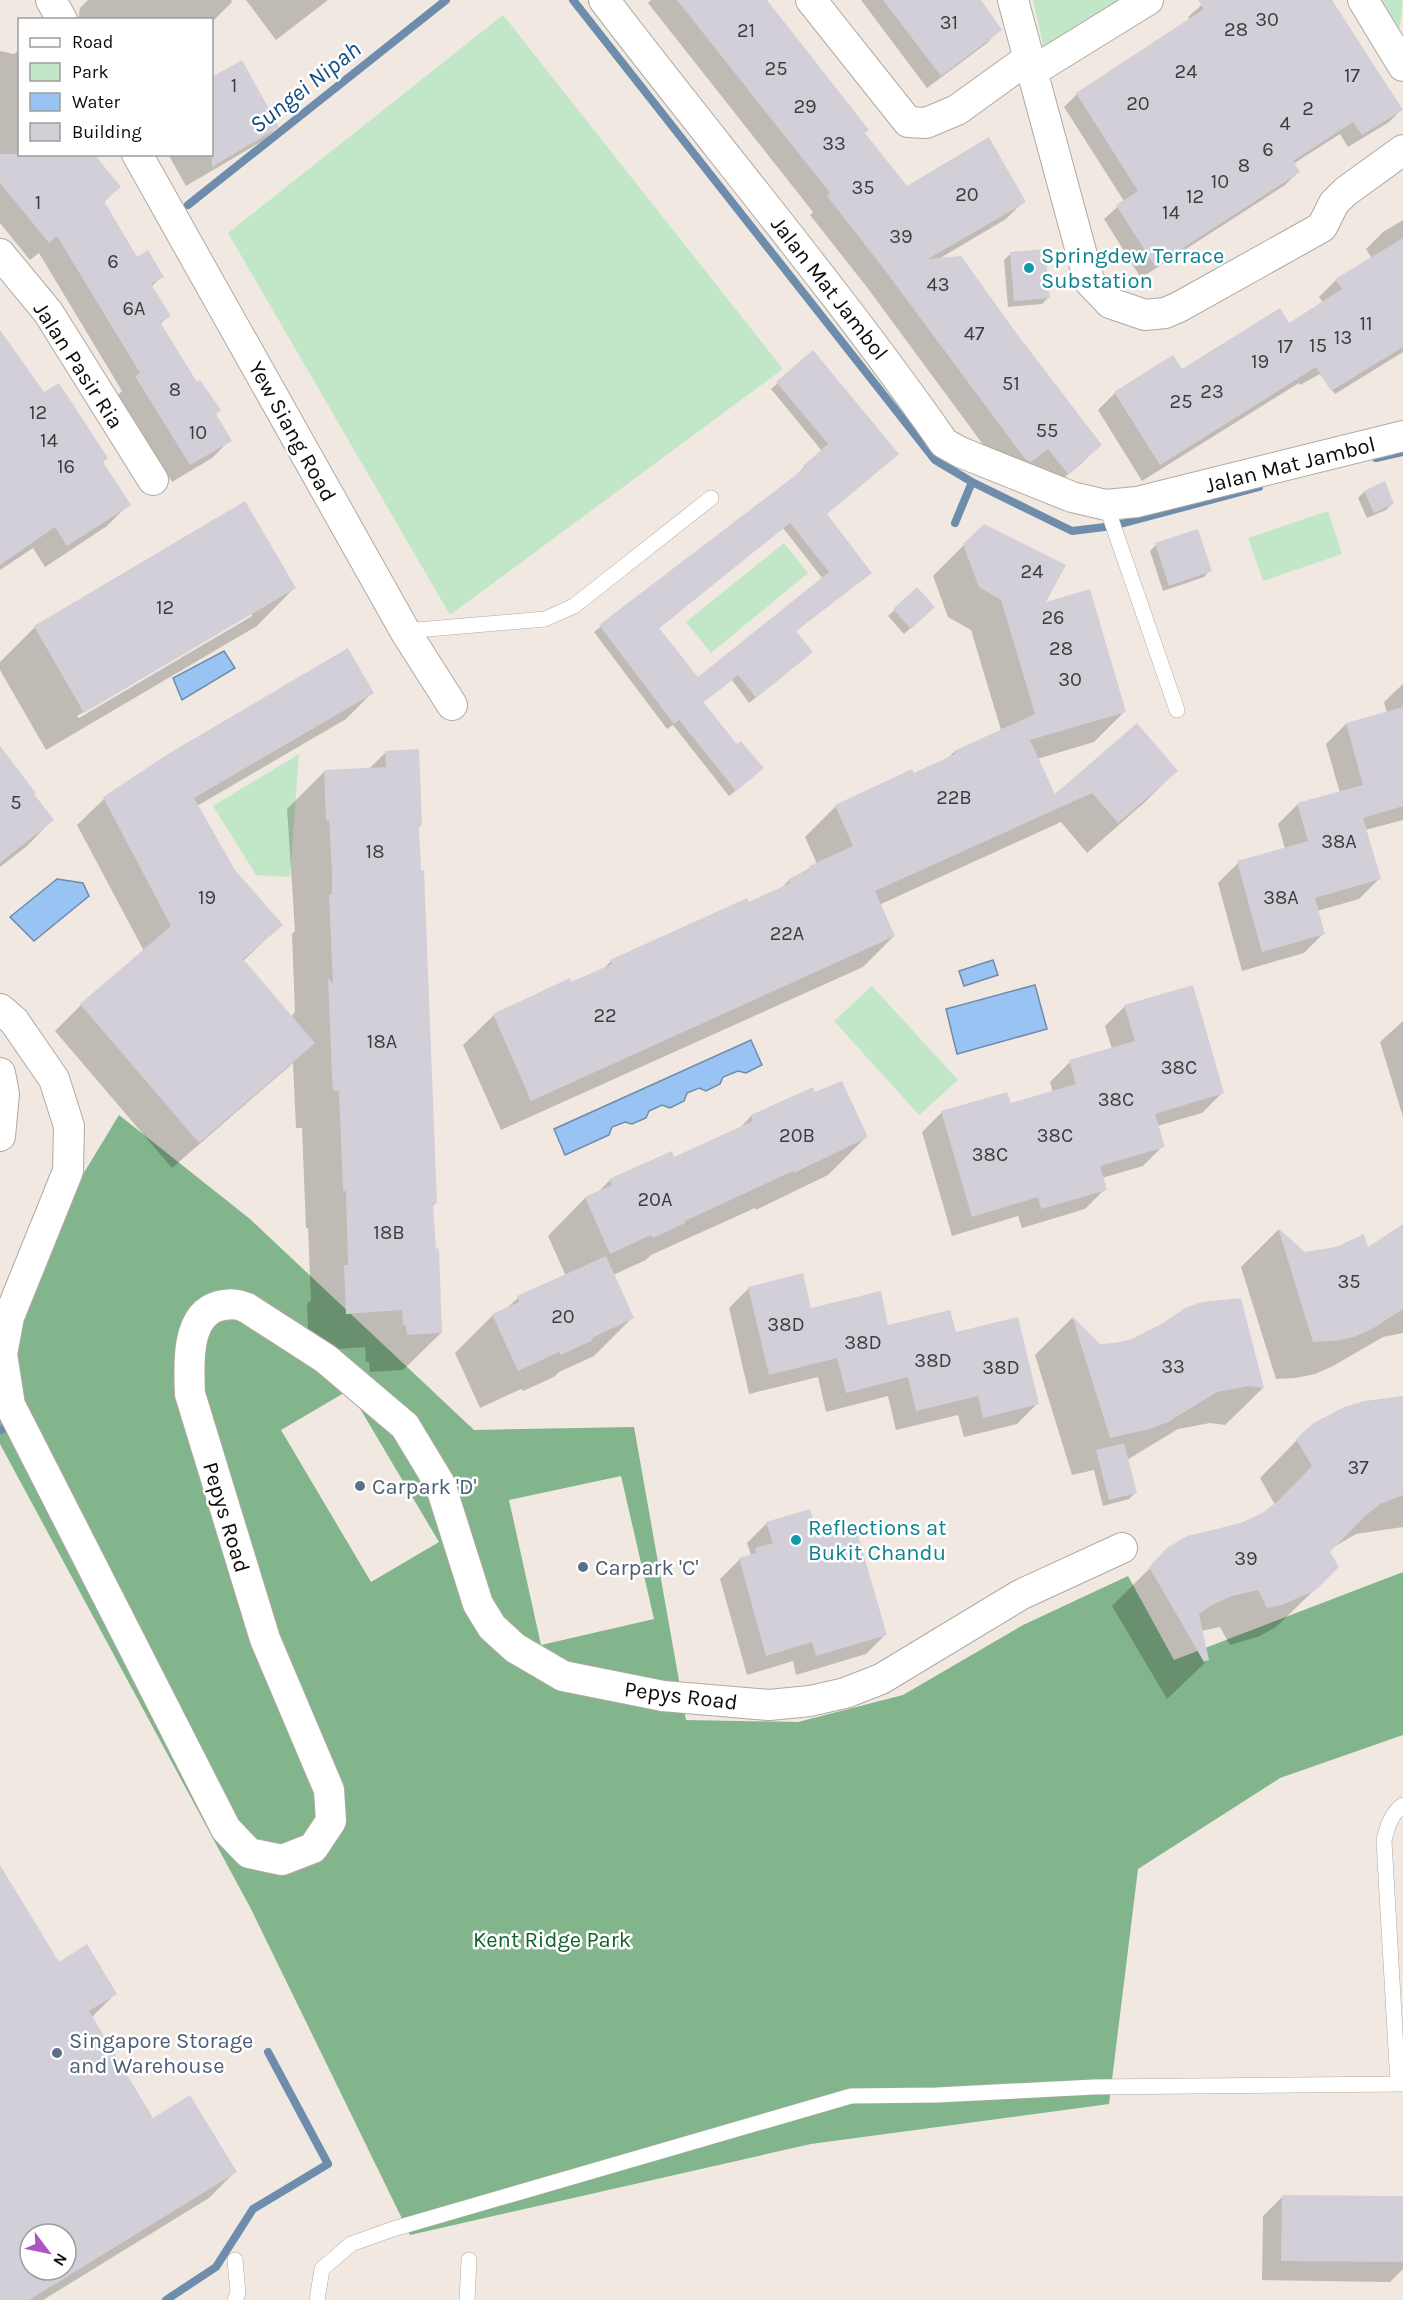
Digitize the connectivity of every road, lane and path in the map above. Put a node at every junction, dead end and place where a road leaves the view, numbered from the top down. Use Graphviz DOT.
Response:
graph roads {
  1 [pos="51,0"];
  2 [pos="604,0"];
  3 [pos="811,0"];
  4 [pos="1013,0"];
  5 [pos="1148,0"];
  6 [pos="1367,1"];
  7 [pos="61,18"];
  8 [pos="1031,64"];
  9 [pos="1403,66"];
  10 [pos="1403,150"];
  11 [pos="138,156"];
  12 [pos="0,254"];
  13 [pos="1403,436"];
  14 [pos="153,480"];
  15 [pos="711,498"];
  16 [pos="1106,505"];
  17 [pos="405,631"];
  18 [pos="452,705"];
  19 [pos="1177,710"];
  20 [pos="0,1009"];
  21 [pos="0,1073"];
  22 [pos="0,1136"];
  23 [pos="1122,1548"];
  24 [pos="1403,1805"];
  25 [pos="1400,2084"];
  26 [pos="235,2260"];
  27 [pos="469,2260"];
  28 [pos="235,2300"];
  29 [pos="317,2300"];
  30 [pos="467,2300"];
  1 -- 7 [label="street"];
  2 -- 16 [label="street, Jalan Mat Jambol"];
  3 -- 8 [label="street"];
  4 -- 8 [label="street"];
  5 -- 8 [label="street"];
  6 -- 9 [label="street"];
  8 -- 10 [label="street"];
  11 -- 17 [label="street, Yew Siang Road"];
  12 -- 14 [label="street, Jalan Pasir Ria"];
  13 -- 16 [label="street, Jalan Mat Jambol"];
  15 -- 17 [label="lane"];
  16 -- 19 [label="lane"];
  17 -- 18 [label="street, Yew Siang Road"];
  20 -- 23 [label="street, Pepys Road"];
  21 -- 22 [label="street"];
  24 -- 25 [label="lane"];
  25 -- 29 [label="lane"];
  26 -- 28 [label="lane"];
  27 -- 30 [label="lane"];
}
